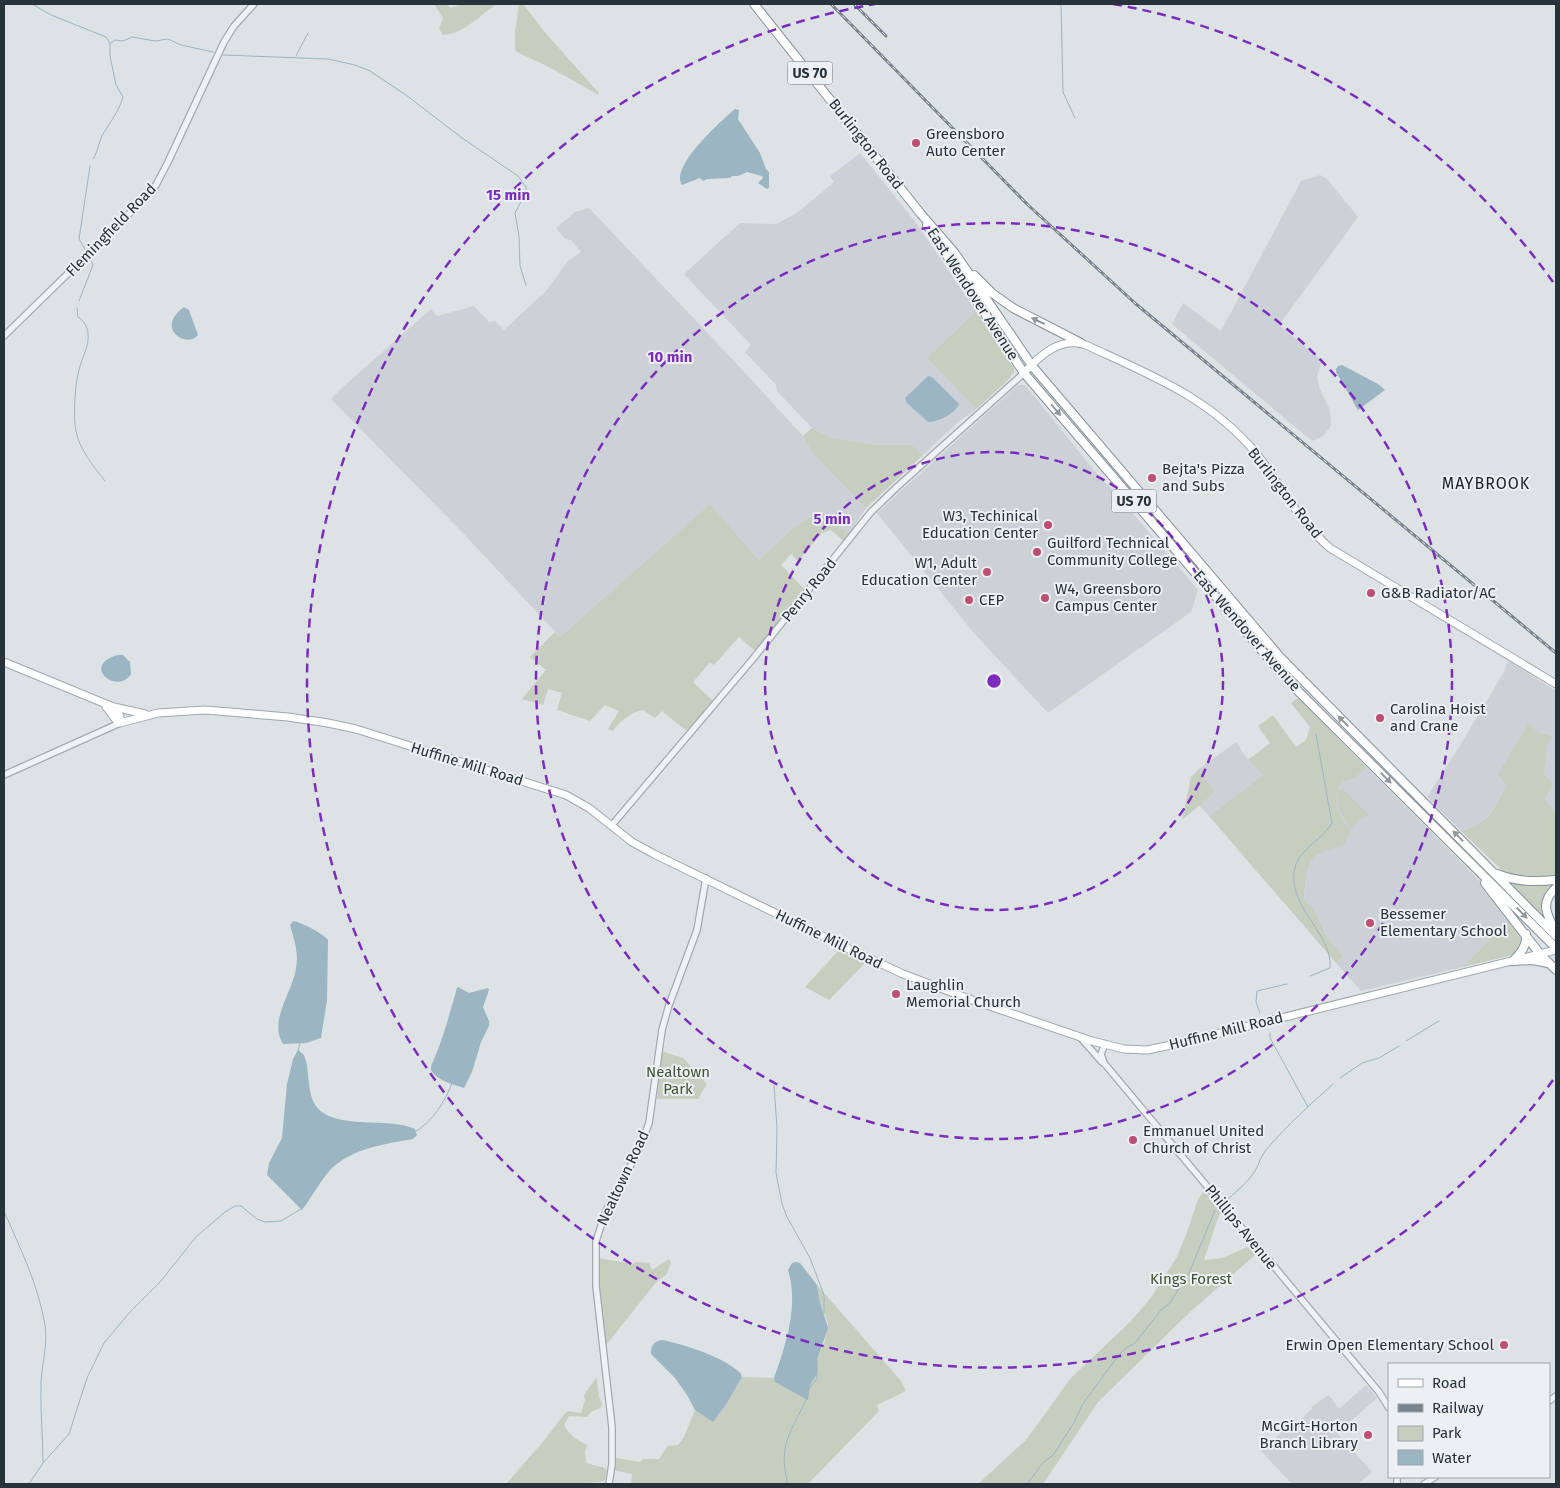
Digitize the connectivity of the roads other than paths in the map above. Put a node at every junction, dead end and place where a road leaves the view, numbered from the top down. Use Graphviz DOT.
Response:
graph roads {
  1 [pos="254,4"];
  2 [pos="754,4"];
  3 [pos="922,214"];
  4 [pos="954,252"];
  5 [pos="4,336"];
  6 [pos="1082,343"];
  7 [pos="1094,348"];
  8 [pos="1032,366"];
  9 [pos="1024,373"];
  10 [pos="1078,435"];
  11 [pos="1122,471"];
  12 [pos="1112,476"];
  13 [pos="1172,529"];
  14 [pos="4,662"];
  15 [pos="1556,684"];
  16 [pos="102,703"];
  17 [pos="111,706"];
  18 [pos="148,714"];
  19 [pos="120,724"];
  20 [pos="4,775"];
  21 [pos="612,825"];
  22 [pos="1462,854"];
  23 [pos="1492,871"];
  24 [pos="706,878"];
  25 [pos="1556,880"];
  26 [pos="1556,888"];
  27 [pos="1526,934"];
  28 [pos="1556,934"];
  29 [pos="1554,950"];
  30 [pos="1540,954"];
  31 [pos="1513,960"];
  32 [pos="1550,964"];
  33 [pos="1556,970"];
  34 [pos="1080,1036"];
  35 [pos="1105,1044"];
  36 [pos="1104,1063"];
  37 [pos="1388,1406"];
  38 [pos="609,1484"];
  1 -- 5 [label="street, Flemingfield Road"];
  2 -- 3 [label="highway, Burlington Road / US 70"];
  3 -- 4 [label="highway, East Wendover Avenue / US 70"];
  3 -- 9 [label="highway, East Wendover Avenue / US 70"];
  6 -- 4 [label="highway, one-way"];
  4 -- 8 [label="highway, East Wendover Avenue / US 70"];
  6 -- 7 [label="main road, Burlington Road"];
  6 -- 8 [label="main road, Burlington Road"];
  7 -- 8 [label="main road, Burlington Road"];
  7 -- 15 [label="main road, Burlington Road"];
  8 -- 9 [label="main road, Burlington Road"];
  8 -- 11 [label="highway, East Wendover Avenue / US 70"];
  9 -- 10 [label="highway, East Wendover Avenue / US 70, one-way"];
  9 -- 21 [label="street, Penry Road"];
  10 -- 11 [label="highway"];
  10 -- 12 [label="highway, East Wendover Avenue / US 70"];
  11 -- 13 [label="highway, East Wendover Avenue / US 70"];
  12 -- 13 [label="highway"];
  12 -- 22 [label="highway, East Wendover Avenue / US 70, one-way"];
  23 -- 13 [label="highway, East Wendover Avenue / US 70, one-way"];
  14 -- 16 [label="main road"];
  16 -- 17 [label="main road"];
  16 -- 19 [label="main road"];
  17 -- 18 [label="main road"];
  17 -- 19 [label="main road"];
  18 -- 19 [label="main road, Huffine Mill Road"];
  18 -- 21 [label="main road, Huffine Mill Road"];
  19 -- 20 [label="street"];
  21 -- 24 [label="main road, Huffine Mill Road"];
  22 -- 27 [label="highway"];
  22 -- 29 [label="highway, East Wendover Avenue / US 70, one-way"];
  23 -- 25 [label="highway"];
  23 -- 28 [label="highway, East Wendover Avenue / US 70"];
  24 -- 34 [label="main road, Huffine Mill Road"];
  24 -- 38 [label="street, Nealtown Road"];
  26 -- 28 [label="highway"];
  27 -- 30 [label="highway"];
  27 -- 31 [label="highway"];
  29 -- 30 [label="main road, Huffine Mill Road"];
  30 -- 31 [label="main road, Huffine Mill Road"];
  30 -- 32 [label="highway"];
  31 -- 32 [label="highway"];
  31 -- 35 [label="main road, Huffine Mill Road"];
  32 -- 33 [label="highway"];
  34 -- 35 [label="main road, Huffine Mill Road"];
  34 -- 36 [label="street, Phillips Avenue"];
  35 -- 36 [label="street"];
  36 -- 37 [label="street, Phillips Avenue"];
}
